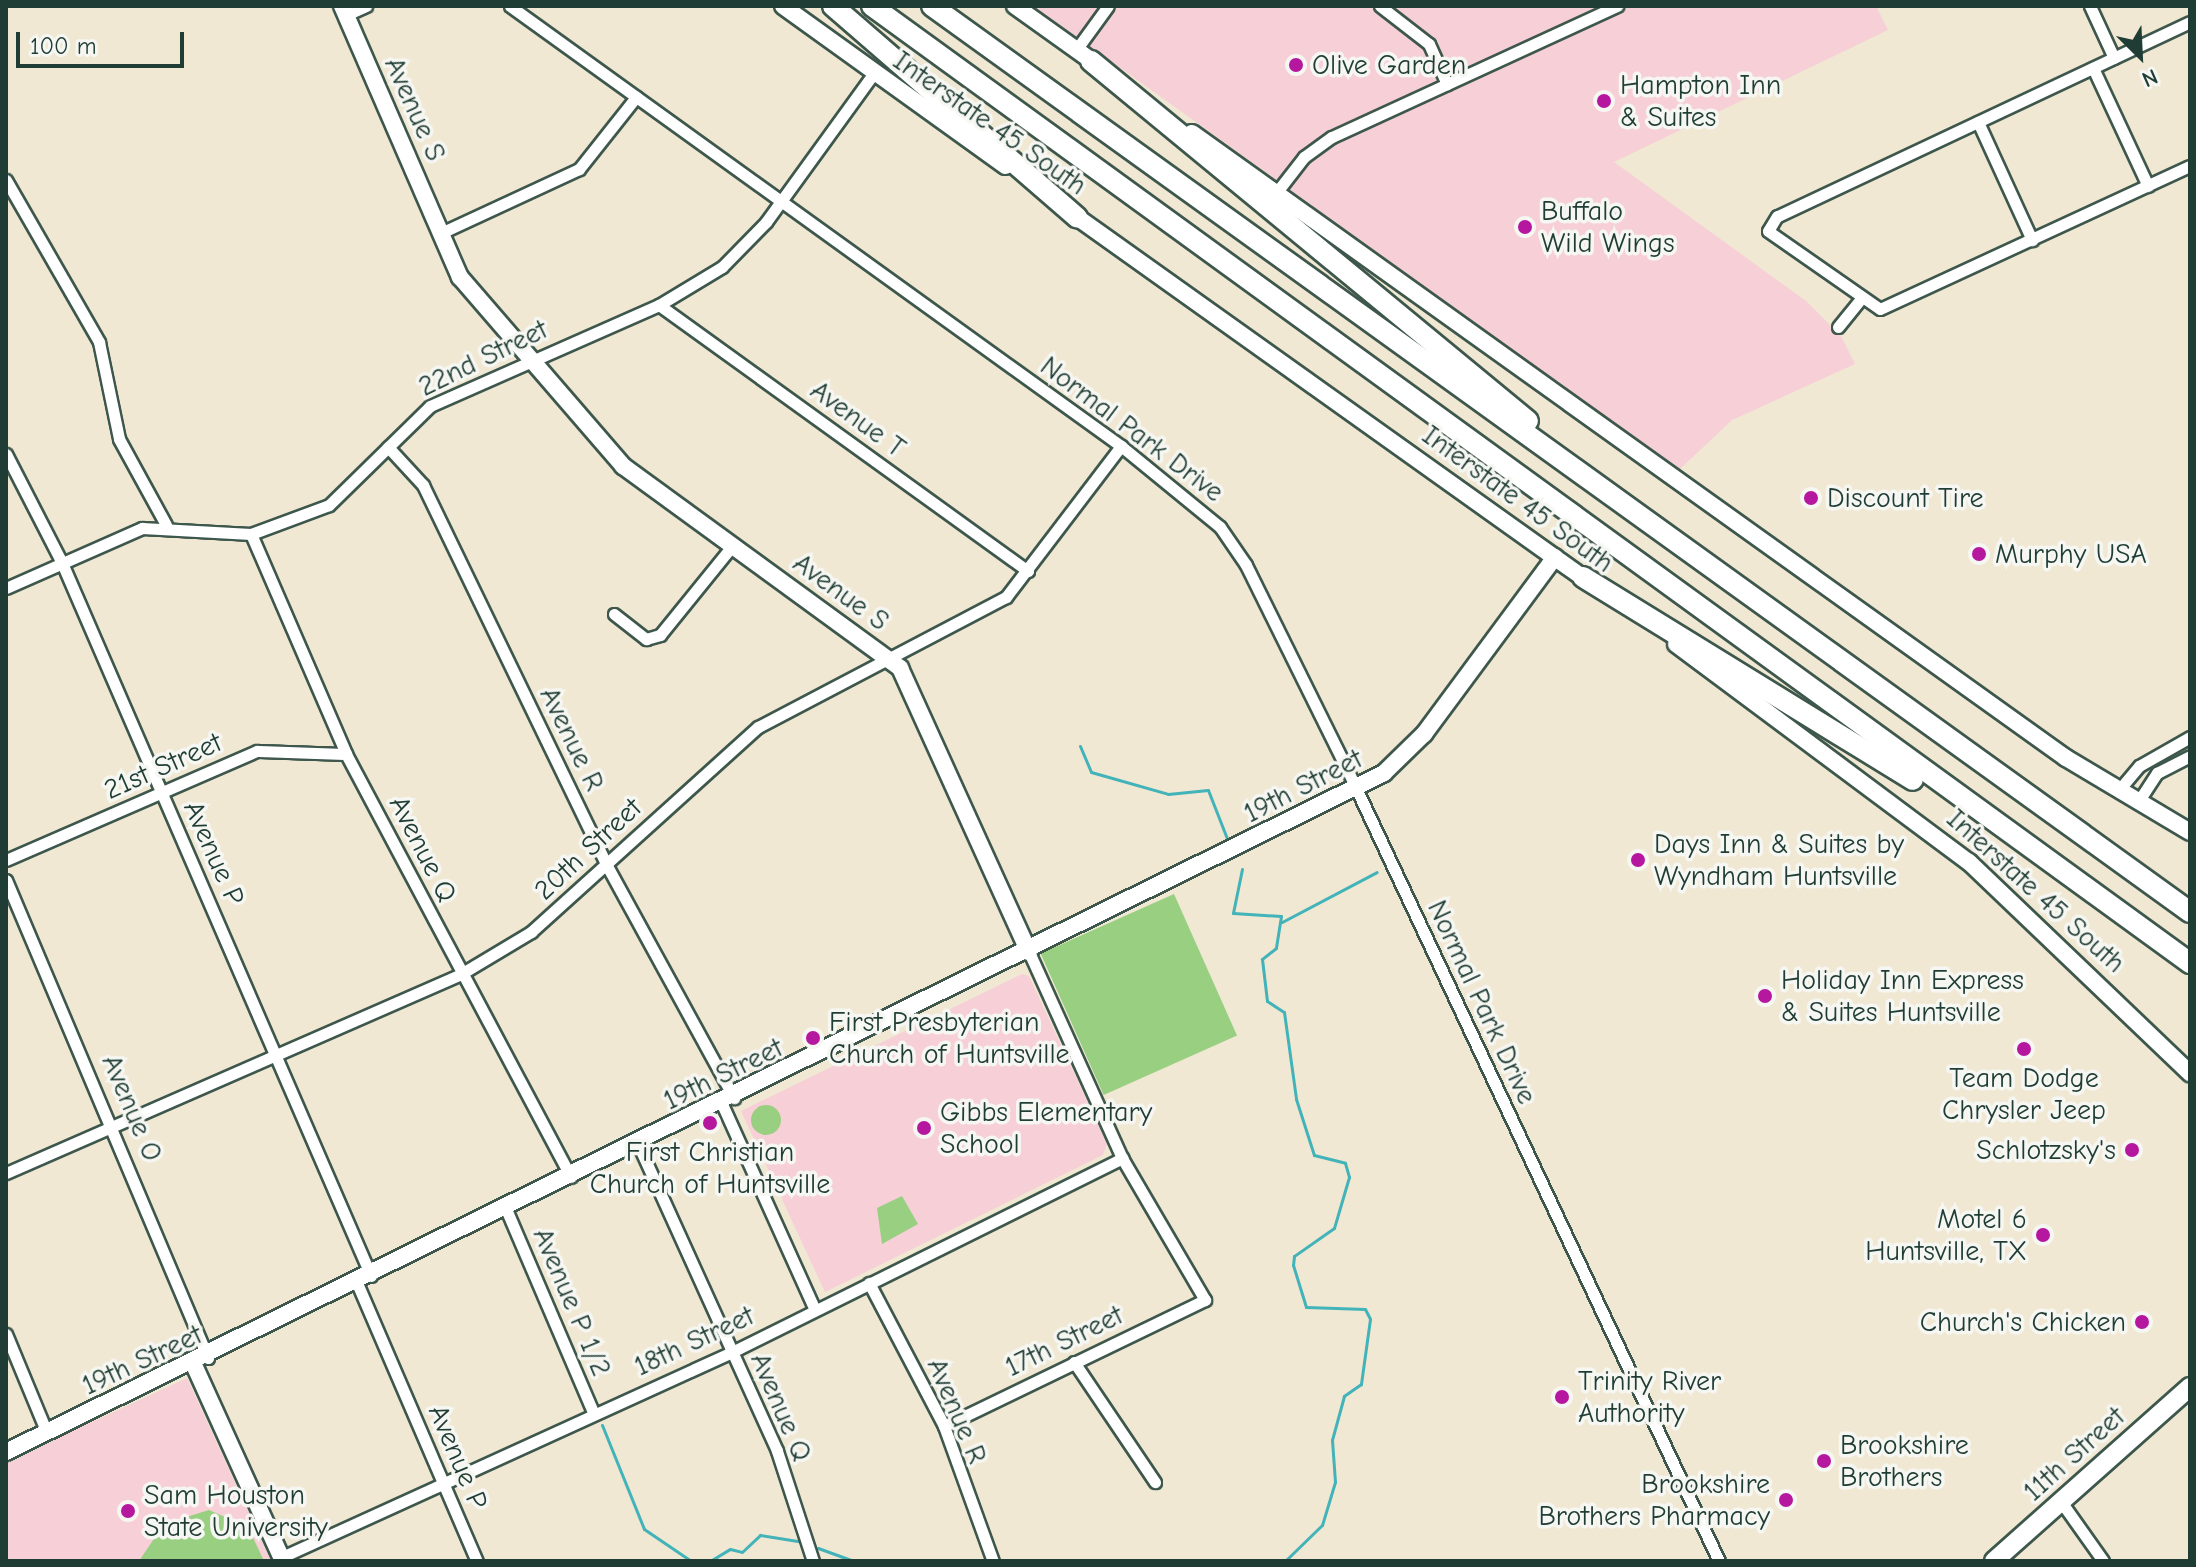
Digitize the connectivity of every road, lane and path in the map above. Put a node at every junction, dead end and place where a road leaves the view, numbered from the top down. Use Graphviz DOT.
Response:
graph roads {
  1 [pos="366,6"];
  2 [pos="510,6"];
  3 [pos="783,6"];
  4 [pos="833,6"];
  5 [pos="872,6"];
  6 [pos="932,6"];
  7 [pos="1015,6"];
  8 [pos="1108,6"];
  9 [pos="1380,6"];
  10 [pos="1617,6"];
  11 [pos="2090,6"];
  12 [pos="344,10"];
  13 [pos="2190,22"];
  14 [pos="1084,56"];
  15 [pos="2114,58"];
  16 [pos="2093,68"];
  17 [pos="874,73"];
  18 [pos="1447,84"];
  19 [pos="636,97"];
  20 [pos="1978,122"];
  21 [pos="2190,166"];
  22 [pos="6,180"];
  23 [pos="2148,186"];
  24 [pos="1276,193"];
  25 [pos="781,201"];
  26 [pos="1077,217"];
  27 [pos="441,233"];
  28 [pos="2032,240"];
  29 [pos="1859,301"];
  30 [pos="659,305"];
  31 [pos="1838,327"];
  32 [pos="527,361"];
  33 [pos="1121,446"];
  34 [pos="388,447"];
  35 [pos="6,454"];
  36 [pos="1614,498"];
  37 [pos="166,525"];
  38 [pos="251,534"];
  39 [pos="733,545"];
  40 [pos="1555,557"];
  41 [pos="62,563"];
  42 [pos="1028,571"];
  43 [pos="1583,577"];
  44 [pos="6,588"];
  45 [pos="614,614"];
  46 [pos="888,659"];
  47 [pos="2190,737"];
  48 [pos="346,754"];
  49 [pos="2190,756"];
  50 [pos="1356,788"];
  51 [pos="2118,791"];
  52 [pos="162,793"];
  53 [pos="2138,802"];
  54 [pos="2190,832"];
  55 [pos="6,860"];
  56 [pos="606,864"];
  57 [pos="6,880"];
  58 [pos="2190,912"];
  59 [pos="2118,914"];
  60 [pos="1029,952"];
  61 [pos="2190,963"];
  62 [pos="461,974"];
  63 [pos="275,1052"];
  64 [pos="2190,1073"];
  65 [pos="728,1101"];
  66 [pos="111,1125"];
  67 [pos="638,1144"];
  68 [pos="1122,1158"];
  69 [pos="6,1173"];
  70 [pos="571,1177"];
  71 [pos="506,1209"];
  72 [pos="364,1280"];
  73 [pos="869,1283"];
  74 [pos="1205,1300"];
  75 [pos="815,1310"];
  76 [pos="6,1334"];
  77 [pos="732,1352"];
  78 [pos="201,1362"];
  79 [pos="1074,1362"];
  80 [pos="2190,1387"];
  81 [pos="594,1414"];
  82 [pos="944,1426"];
  83 [pos="47,1433"];
  84 [pos="6,1452"];
  85 [pos="1155,1482"];
  86 [pos="443,1483"];
  87 [pos="2062,1503"];
  88 [pos="283,1559"];
  89 [pos="477,1561"];
  90 [pos="813,1561"];
  91 [pos="993,1561"];
  92 [pos="1719,1561"];
  93 [pos="1994,1561"];
  94 [pos="2103,1561"];
  1 -- 12 [label="street"];
  2 -- 19 [label="street, Normal Park Drive"];
  3 -- 17 [label="main road, Interstate 45 South"];
  4 -- 26 [label="highway"];
  5 -- 59 [label="highway"];
  6 -- 36 [label="highway"];
  7 -- 14 [label="main road"];
  8 -- 14 [label="street"];
  9 -- 18 [label="street"];
  10 -- 18 [label="street"];
  11 -- 15 [label="street"];
  12 -- 27 [label="main road, Avenue S"];
  13 -- 15 [label="street"];
  14 -- 24 [label="main road"];
  14 -- 36 [label="highway"];
  15 -- 16 [label="street"];
  16 -- 20 [label="street"];
  16 -- 23 [label="street"];
  17 -- 25 [label="street, 22nd Street"];
  17 -- 26 [label="main road, Interstate 45 South"];
  18 -- 24 [label="street"];
  19 -- 25 [label="street, Normal Park Drive"];
  19 -- 27 [label="street"];
  20 -- 28 [label="street"];
  20 -- 29 [label="street"];
  21 -- 23 [label="street"];
  22 -- 37 [label="street"];
  23 -- 28 [label="street"];
  24 -- 51 [label="main road"];
  25 -- 30 [label="street, 22nd Street"];
  25 -- 33 [label="street, Normal Park Drive"];
  26 -- 40 [label="main road, Interstate 45 South"];
  27 -- 32 [label="main road, Avenue S"];
  28 -- 29 [label="street"];
  29 -- 31 [label="street"];
  30 -- 32 [label="street, 22nd Street"];
  30 -- 42 [label="street, Avenue T"];
  32 -- 34 [label="street, 22nd Street"];
  32 -- 39 [label="main road, Avenue S"];
  33 -- 42 [label="street, 20th Street"];
  33 -- 50 [label="street, Normal Park Drive"];
  34 -- 38 [label="street, 22nd Street"];
  34 -- 56 [label="street, Avenue R"];
  35 -- 41 [label="street, Avenue P"];
  36 -- 58 [label="highway"];
  37 -- 38 [label="street, 22nd Street"];
  37 -- 41 [label="street, 22nd Street"];
  38 -- 48 [label="street, Avenue Q"];
  39 -- 45 [label="street"];
  39 -- 46 [label="main road, Avenue S"];
  40 -- 43 [label="main road, Interstate 45 South"];
  40 -- 50 [label="main road, 19th Street"];
  41 -- 44 [label="street, 22nd Street"];
  41 -- 52 [label="street, Avenue P"];
  42 -- 46 [label="street, 20th Street"];
  43 -- 59 [label="highway"];
  43 -- 64 [label="main road, Interstate 45 South"];
  46 -- 56 [label="street, 20th Street"];
  46 -- 60 [label="main road, Avenue S"];
  47 -- 51 [label="street"];
  48 -- 52 [label="street, 21st Street"];
  48 -- 62 [label="street, Avenue Q"];
  49 -- 53 [label="street"];
  50 -- 60 [label="main road, 19th Street"];
  50 -- 92 [label="street, Normal Park Drive"];
  51 -- 53 [label="main road"];
  52 -- 55 [label="street, 21st Street"];
  52 -- 63 [label="street, Avenue P"];
  53 -- 54 [label="main road"];
  56 -- 62 [label="street, 20th Street"];
  56 -- 65 [label="street, Avenue R"];
  57 -- 66 [label="street, Avenue O"];
  59 -- 61 [label="highway"];
  60 -- 65 [label="main road, 19th Street"];
  60 -- 68 [label="street, Avenue S"];
  62 -- 63 [label="street, 20th Street"];
  62 -- 70 [label="street, Avenue Q"];
  63 -- 66 [label="street, 20th Street"];
  63 -- 72 [label="street, Avenue P"];
  65 -- 67 [label="main road, 19th Street"];
  65 -- 75 [label="street, Avenue R"];
  66 -- 69 [label="street, 20th Street"];
  66 -- 78 [label="street, Avenue O"];
  67 -- 70 [label="main road, 19th Street"];
  67 -- 77 [label="street, Avenue Q"];
  68 -- 73 [label="street, 18th Street"];
  68 -- 74 [label="street, Avenue S"];
  70 -- 71 [label="main road, 19th Street"];
  71 -- 72 [label="main road, 19th Street"];
  71 -- 81 [label="street, Avenue P 1/2"];
  72 -- 78 [label="main road, 19th Street"];
  72 -- 86 [label="street, Avenue P"];
  73 -- 75 [label="street, 18th Street"];
  73 -- 82 [label="street, Avenue R"];
  74 -- 79 [label="street, 17th Street"];
  75 -- 77 [label="street, 18th Street"];
  76 -- 83 [label="street"];
  77 -- 81 [label="street, 18th Street"];
  77 -- 90 [label="street, Avenue Q"];
  78 -- 83 [label="main road, 19th Street"];
  78 -- 88 [label="main road, Avenue O"];
  79 -- 82 [label="street, 17th Street"];
  79 -- 85 [label="street"];
  80 -- 87 [label="main road, 11th Street"];
  81 -- 86 [label="street, 18th Street"];
  82 -- 91 [label="street, Avenue R"];
  83 -- 84 [label="main road, 19th Street"];
  86 -- 88 [label="street, 18th Street"];
  86 -- 89 [label="street, Avenue P"];
  87 -- 93 [label="main road, 11th Street"];
  87 -- 94 [label="street"];
}
